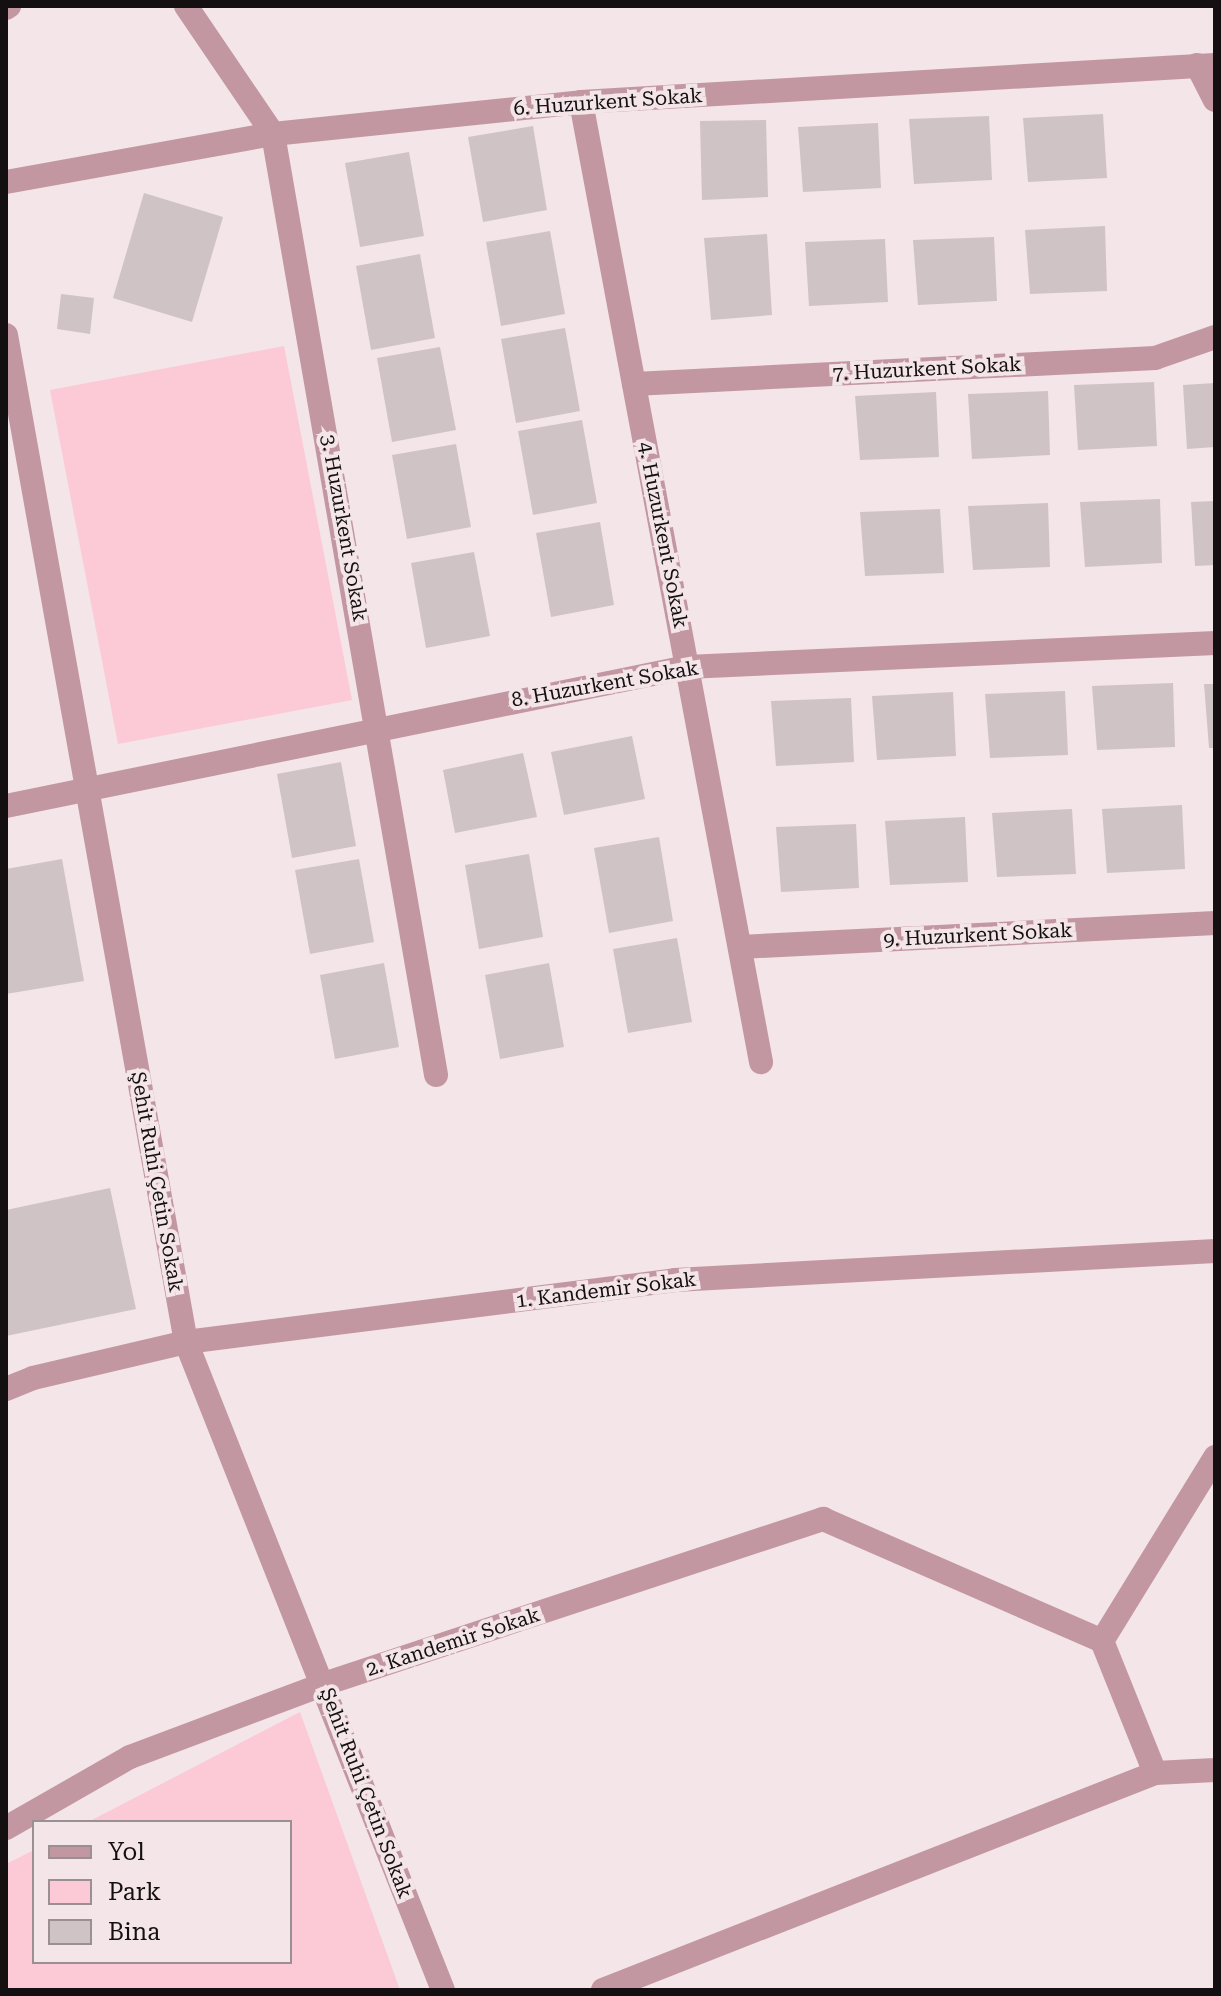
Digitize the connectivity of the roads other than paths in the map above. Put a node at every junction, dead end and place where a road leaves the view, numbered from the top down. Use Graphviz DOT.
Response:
graph roads {
  1 [pos="186,6"];
  2 [pos="1206,65"];
  3 [pos="1215,100"];
  4 [pos="581,102"];
  5 [pos="273,134"];
  6 [pos="6,182"];
  7 [pos="6,335"];
  8 [pos="1215,337"];
  9 [pos="634,384"];
  10 [pos="1215,643"];
  11 [pos="687,667"];
  12 [pos="380,727"];
  13 [pos="86,787"];
  14 [pos="6,806"];
  15 [pos="1215,923"];
  16 [pos="740,947"];
  17 [pos="761,1062"];
  18 [pos="436,1075"];
  19 [pos="1215,1251"];
  20 [pos="186,1342"];
  21 [pos="6,1389"];
  22 [pos="1215,1457"];
  23 [pos="1102,1641"];
  24 [pos="324,1684"];
  25 [pos="1215,1770"];
  26 [pos="1155,1773"];
  27 [pos="6,1828"];
  28 [pos="443,1990"];
  29 [pos="603,1990"];
  1 -- 5 [label="street, 3. Huzurkent Sokak"];
  2 -- 3 [label="street"];
  2 -- 4 [label="street, 6. Huzurkent Sokak"];
  4 -- 5 [label="street, 6. Huzurkent Sokak"];
  4 -- 9 [label="street, 4. Huzurkent Sokak"];
  5 -- 6 [label="street, 6. Huzurkent Sokak"];
  5 -- 12 [label="street, 3. Huzurkent Sokak"];
  7 -- 13 [label="street, Şehit Ruhi Çetin Sokak"];
  8 -- 9 [label="street, 7. Huzurkent Sokak"];
  9 -- 11 [label="street, 4. Huzurkent Sokak"];
  10 -- 11 [label="street, 8. Huzurkent Sokak"];
  11 -- 12 [label="street, 8. Huzurkent Sokak"];
  11 -- 16 [label="street, 4. Huzurkent Sokak"];
  12 -- 13 [label="street, 8. Huzurkent Sokak"];
  12 -- 18 [label="street, 3. Huzurkent Sokak"];
  13 -- 14 [label="street, 8. Huzurkent Sokak"];
  13 -- 20 [label="street, Şehit Ruhi Çetin Sokak"];
  15 -- 16 [label="street, 9. Huzurkent Sokak"];
  16 -- 17 [label="street, 4. Huzurkent Sokak"];
  19 -- 20 [label="street, 1. Kandemir Sokak"];
  20 -- 21 [label="street, 1. Kandemir Sokak"];
  20 -- 24 [label="street, Şehit Ruhi Çetin Sokak"];
  22 -- 23 [label="street"];
  23 -- 24 [label="street, 2. Kandemir Sokak"];
  23 -- 26 [label="street"];
  24 -- 27 [label="street, 2. Kandemir Sokak"];
  24 -- 28 [label="street, Şehit Ruhi Çetin Sokak"];
  25 -- 26 [label="street"];
  26 -- 29 [label="street"];
}
